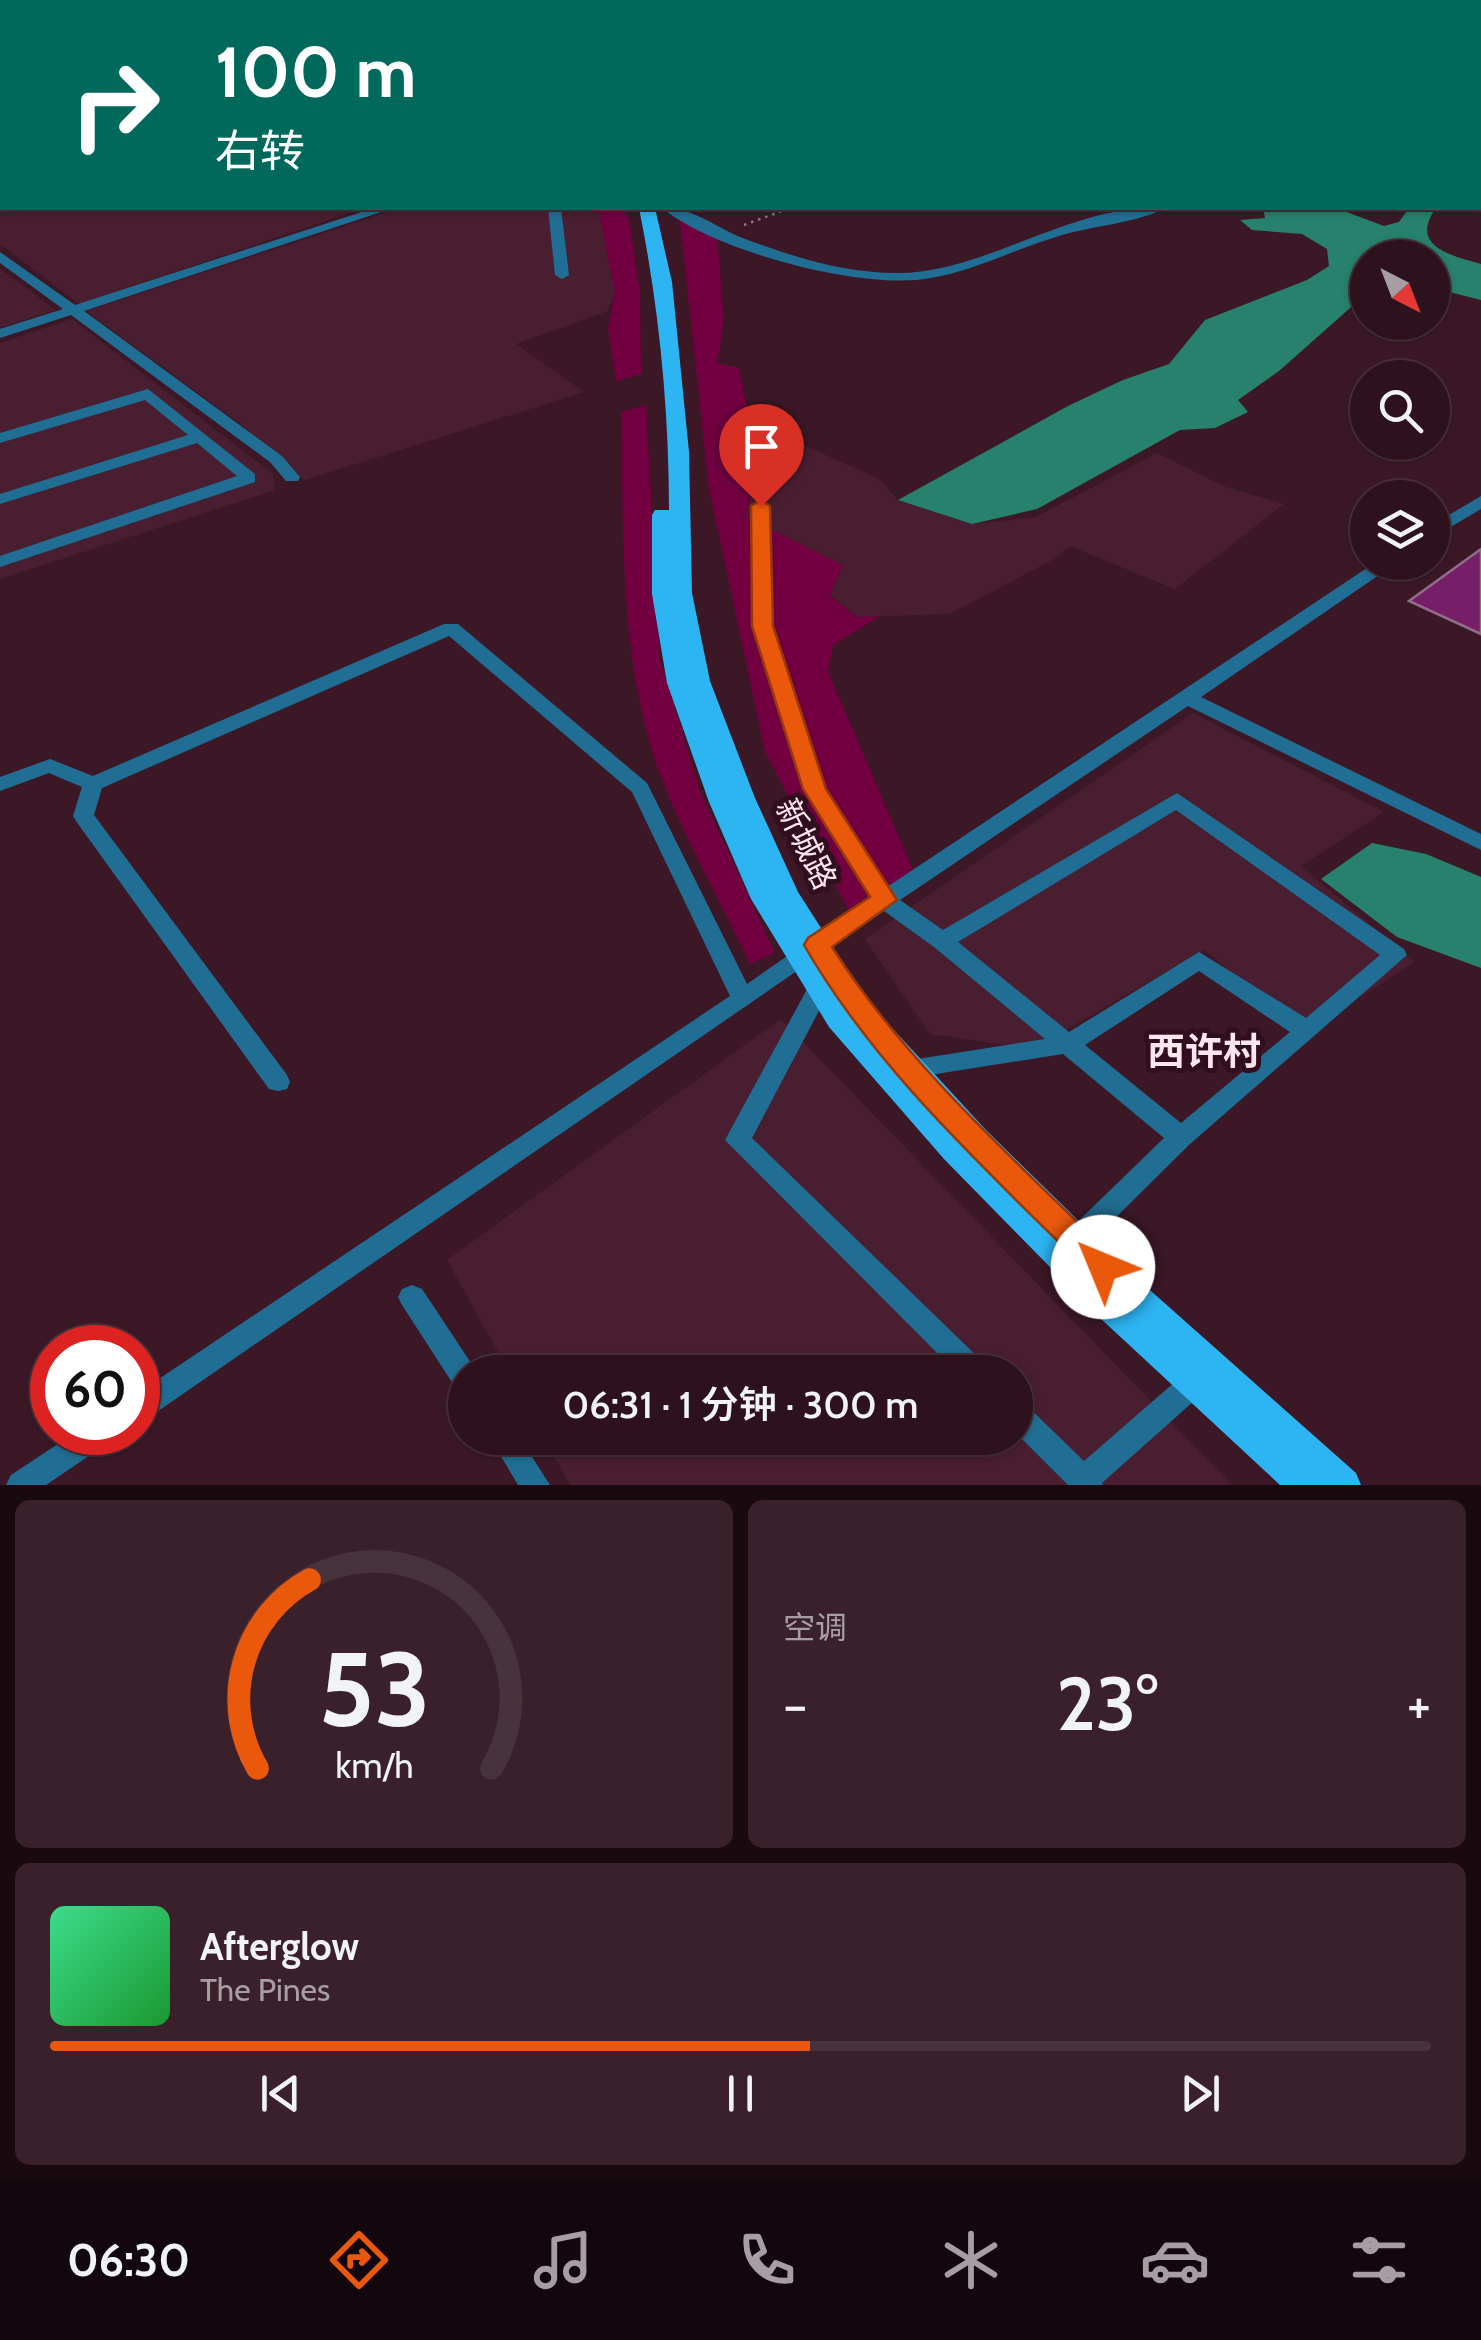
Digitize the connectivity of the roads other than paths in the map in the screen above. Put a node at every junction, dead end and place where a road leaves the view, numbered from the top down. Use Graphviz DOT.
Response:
graph roads {
  1 [pos="380,210"];
  2 [pos="554,210"];
  3 [pos="633,210"];
  4 [pos="647,210"];
  5 [pos="673,210"];
  6 [pos="1150,210"];
  7 [pos="0,256"];
  8 [pos="562,276"];
  9 [pos="73,310"];
  10 [pos="0,334"];
  11 [pos="200,437"];
  12 [pos="0,438"];
  13 [pos="292,477"];
  14 [pos="0,499"];
  15 [pos="1481,500"];
  16 [pos="761,506"];
  17 [pos="1450,521"];
  18 [pos="0,562"];
  19 [pos="1362,580"];
  20 [pos="1187,698"];
  21 [pos="0,784"];
  22 [pos="92,784"];
  23 [pos="1481,843"];
  24 [pos="884,900"];
  25 [pos="942,941"];
  26 [pos="809,952"];
  27 [pos="820,988"];
  28 [pos="743,999"];
  29 [pos="1307,1030"];
  30 [pos="1068,1044"];
  31 [pos="911,1069"];
  32 [pos="278,1082"];
  33 [pos="1182,1137"];
  34 [pos="1076,1240"];
  35 [pos="412,1296"];
  36 [pos="450,1355"];
  37 [pos="957,1355"];
  38 [pos="1194,1383"];
  39 [pos="160,1393"];
  40 [pos="1033,1430"];
  41 [pos="67,1455"];
  42 [pos="515,1455"];
  43 [pos="1086,1482"];
  44 [pos="22,1485"];
  45 [pos="535,1485"];
  46 [pos="1306,1485"];
  47 [pos="1343,1485"];
  1 -- 9 [label="street"];
  2 -- 8 [label="street"];
  3 -- 26 [label="main road, 新城路"];
  4 -- 26 [label="main road, 新城路"];
  5 -- 6 [label="street"];
  7 -- 9 [label="street"];
  9 -- 10 [label="street"];
  9 -- 13 [label="street"];
  11 -- 12 [label="street"];
  11 -- 14 [label="street"];
  11 -- 18 [label="street"];
  15 -- 17 [label="street"];
  16 -- 24 [label="street"];
  19 -- 20 [label="street"];
  20 -- 23 [label="street"];
  20 -- 24 [label="street"];
  21 -- 22 [label="street"];
  22 -- 28 [label="street"];
  22 -- 32 [label="street"];
  24 -- 25 [label="street"];
  24 -- 26 [label="street"];
  25 -- 29 [label="street"];
  25 -- 30 [label="street"];
  26 -- 27 [label="main road, 新城路"];
  26 -- 28 [label="street"];
  26 -- 31 [label="main road, 新城路"];
  27 -- 37 [label="street"];
  27 -- 38 [label="main road, 新城路"];
  28 -- 39 [label="street"];
  29 -- 30 [label="street"];
  29 -- 33 [label="street"];
  30 -- 31 [label="street"];
  30 -- 33 [label="street"];
  31 -- 34 [label="main road, 新城路"];
  33 -- 34 [label="street"];
  34 -- 47 [label="main road, 新城路"];
  35 -- 36 [label="street"];
  38 -- 43 [label="street"];
  38 -- 46 [label="main road, 新城路"];
  40 -- 43 [label="street"];
  41 -- 44 [label="street"];
  42 -- 45 [label="street"];
}
